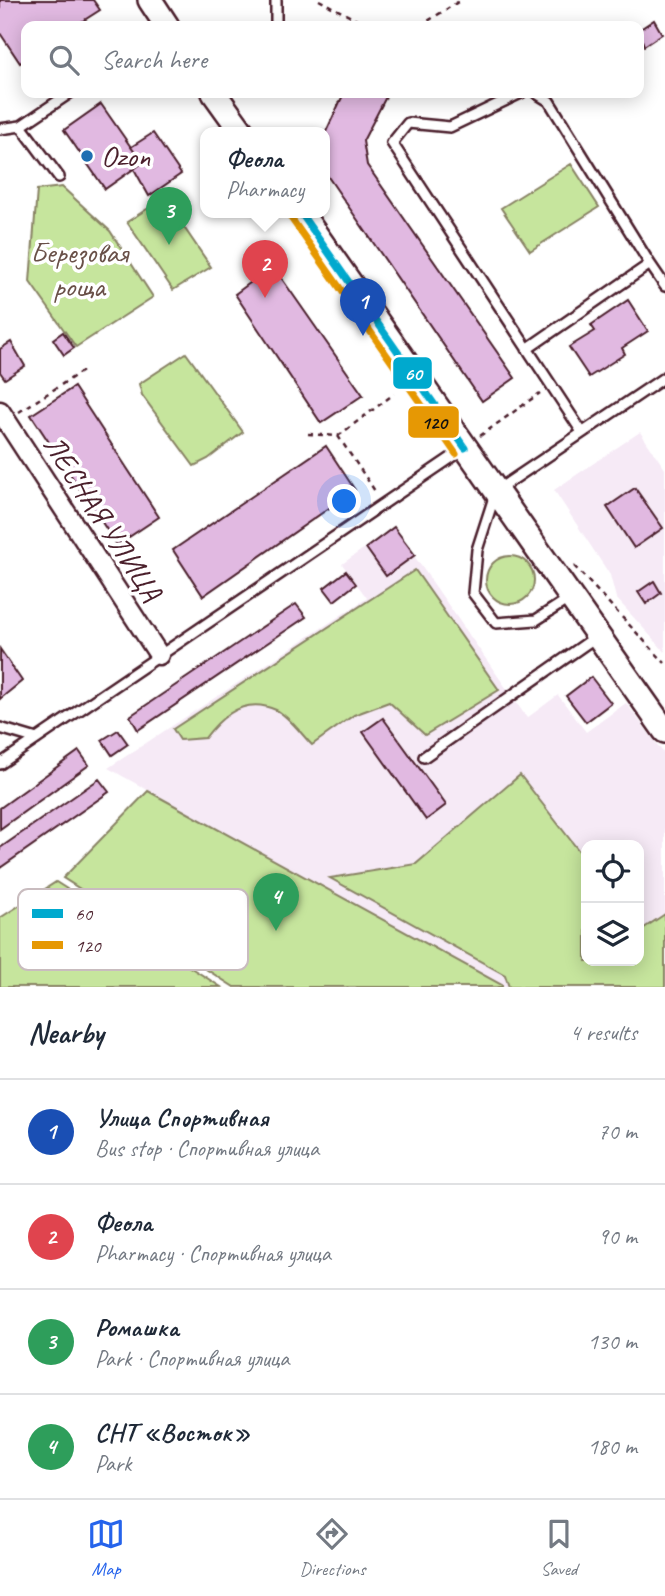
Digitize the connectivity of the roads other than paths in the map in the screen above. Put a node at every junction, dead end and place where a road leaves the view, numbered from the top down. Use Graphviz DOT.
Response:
graph roads {
  1 [pos="150,0"];
  2 [pos="276,0"];
  3 [pos="164,21"];
  4 [pos="276,21"];
  5 [pos="63,98"];
  6 [pos="218,98"];
  7 [pos="511,98"];
  8 [pos="544,98"];
  9 [pos="21,127"];
  10 [pos="238,127"];
  11 [pos="0,129"];
  12 [pos="59,177"];
  13 [pos="304,218"];
  14 [pos="650,264"];
  15 [pos="665,286"];
  16 [pos="527,349"];
  17 [pos="665,377"];
  18 [pos="3,415"];
  19 [pos="582,432"];
  20 [pos="472,443"];
  21 [pos="496,491"];
  22 [pos="572,597"];
  23 [pos="597,636"];
  24 [pos="159,655"];
  25 [pos="0,727"];
  26 [pos="665,731"];
  27 [pos="37,739"];
  28 [pos="424,757"];
  29 [pos="0,764"];
  1 -- 3 [label="street"];
  2 -- 4 [label="lane"];
  5 -- 9 [label="lane"];
  6 -- 10 [label="street"];
  7 -- 16 [label="lane"];
  8 -- 14 [label="lane"];
  9 -- 11 [label="lane"];
  9 -- 12 [label="lane"];
  13 -- 20 [label="street"];
  14 -- 15 [label="lane"];
  14 -- 16 [label="lane"];
  16 -- 19 [label="lane"];
  17 -- 19 [label="lane"];
  18 -- 24 [label="street, ЛЕСНАЯ УЛИЦА"];
  19 -- 21 [label="lane"];
  20 -- 21 [label="street"];
  20 -- 24 [label="lane"];
  21 -- 22 [label="street"];
  21 -- 22 [label="lane"];
  22 -- 23 [label="street"];
  23 -- 26 [label="street"];
  23 -- 28 [label="lane"];
  24 -- 27 [label="lane"];
  25 -- 27 [label="lane"];
  27 -- 29 [label="lane"];
}
